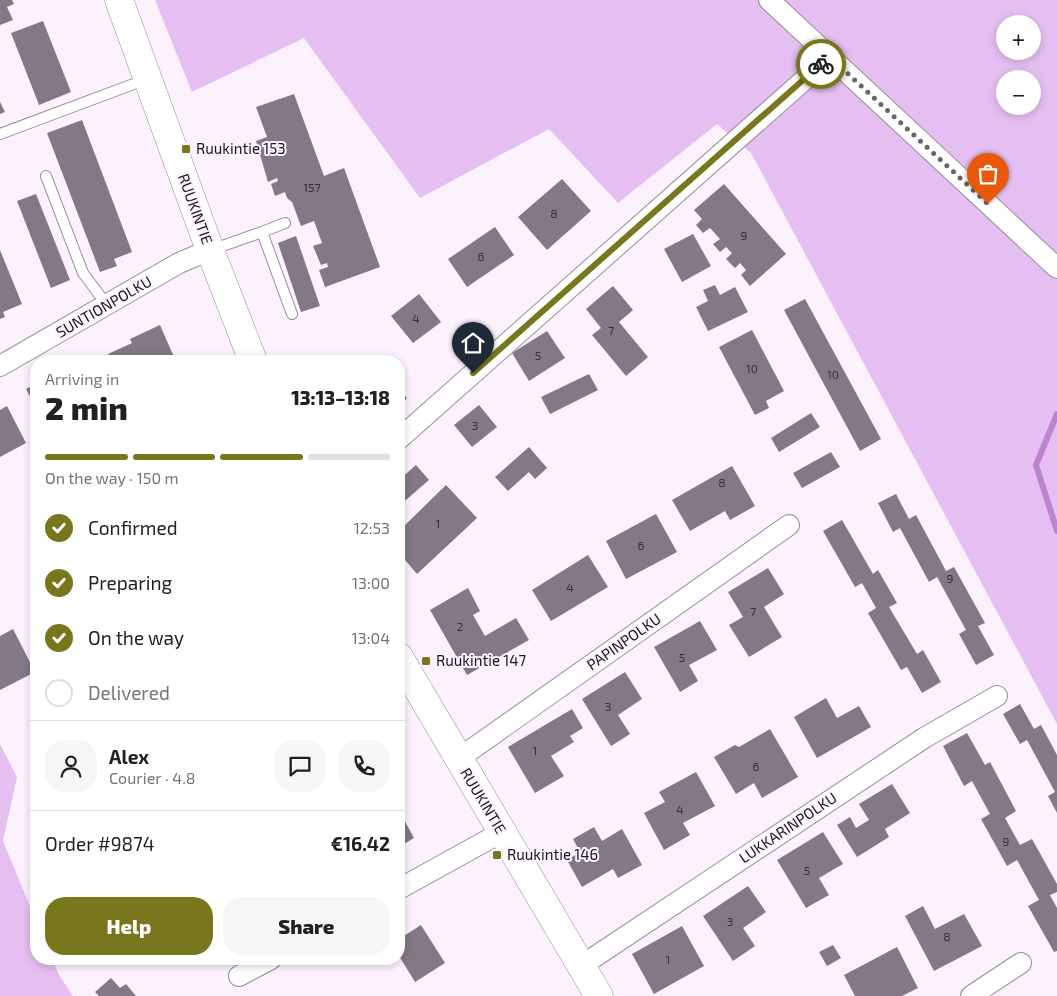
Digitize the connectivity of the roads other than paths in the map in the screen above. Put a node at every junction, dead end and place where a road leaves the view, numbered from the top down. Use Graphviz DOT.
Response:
graph roads {
  1 [pos="119,0"];
  2 [pos="769,0"];
  3 [pos="830,57"];
  4 [pos="148,79"];
  5 [pos="0,134"];
  6 [pos="46,176"];
  7 [pos="285,223"];
  8 [pos="262,232"];
  9 [pos="210,250"];
  10 [pos="1057,268"];
  11 [pos="107,305"];
  12 [pos="292,314"];
  13 [pos="250,355"];
  14 [pos="0,366"];
  15 [pos="405,434"];
  16 [pos="789,525"];
  17 [pos="405,667"];
  18 [pos="998,696"];
  19 [pos="458,758"];
  20 [pos="502,832"];
  21 [pos="405,886"];
  22 [pos="1021,963"];
  23 [pos="260,965"];
  24 [pos="582,966"];
  25 [pos="239,976"];
  26 [pos="599,996"];
  27 [pos="971,996"];
  1 -- 4 [label="street, RUUKINTIE"];
  2 -- 3 [label="street"];
  3 -- 10 [label="street"];
  3 -- 15 [label="street"];
  4 -- 5 [label="lane"];
  4 -- 9 [label="street, RUUKINTIE"];
  6 -- 11 [label="lane"];
  7 -- 8 [label="lane"];
  8 -- 9 [label="lane"];
  8 -- 12 [label="lane"];
  9 -- 11 [label="street, SUNTIONPOLKU"];
  9 -- 13 [label="street, RUUKINTIE"];
  11 -- 14 [label="street, SUNTIONPOLKU"];
  16 -- 19 [label="street, PAPINPOLKU"];
  17 -- 19 [label="street, RUUKINTIE"];
  18 -- 24 [label="street, LUKKARINPOLKU"];
  19 -- 20 [label="street, RUUKINTIE"];
  20 -- 21 [label="street"];
  20 -- 24 [label="street, RUUKINTIE"];
  22 -- 27 [label="street"];
  23 -- 25 [label="street"];
  24 -- 26 [label="street, RUUKINTIE"];
}
